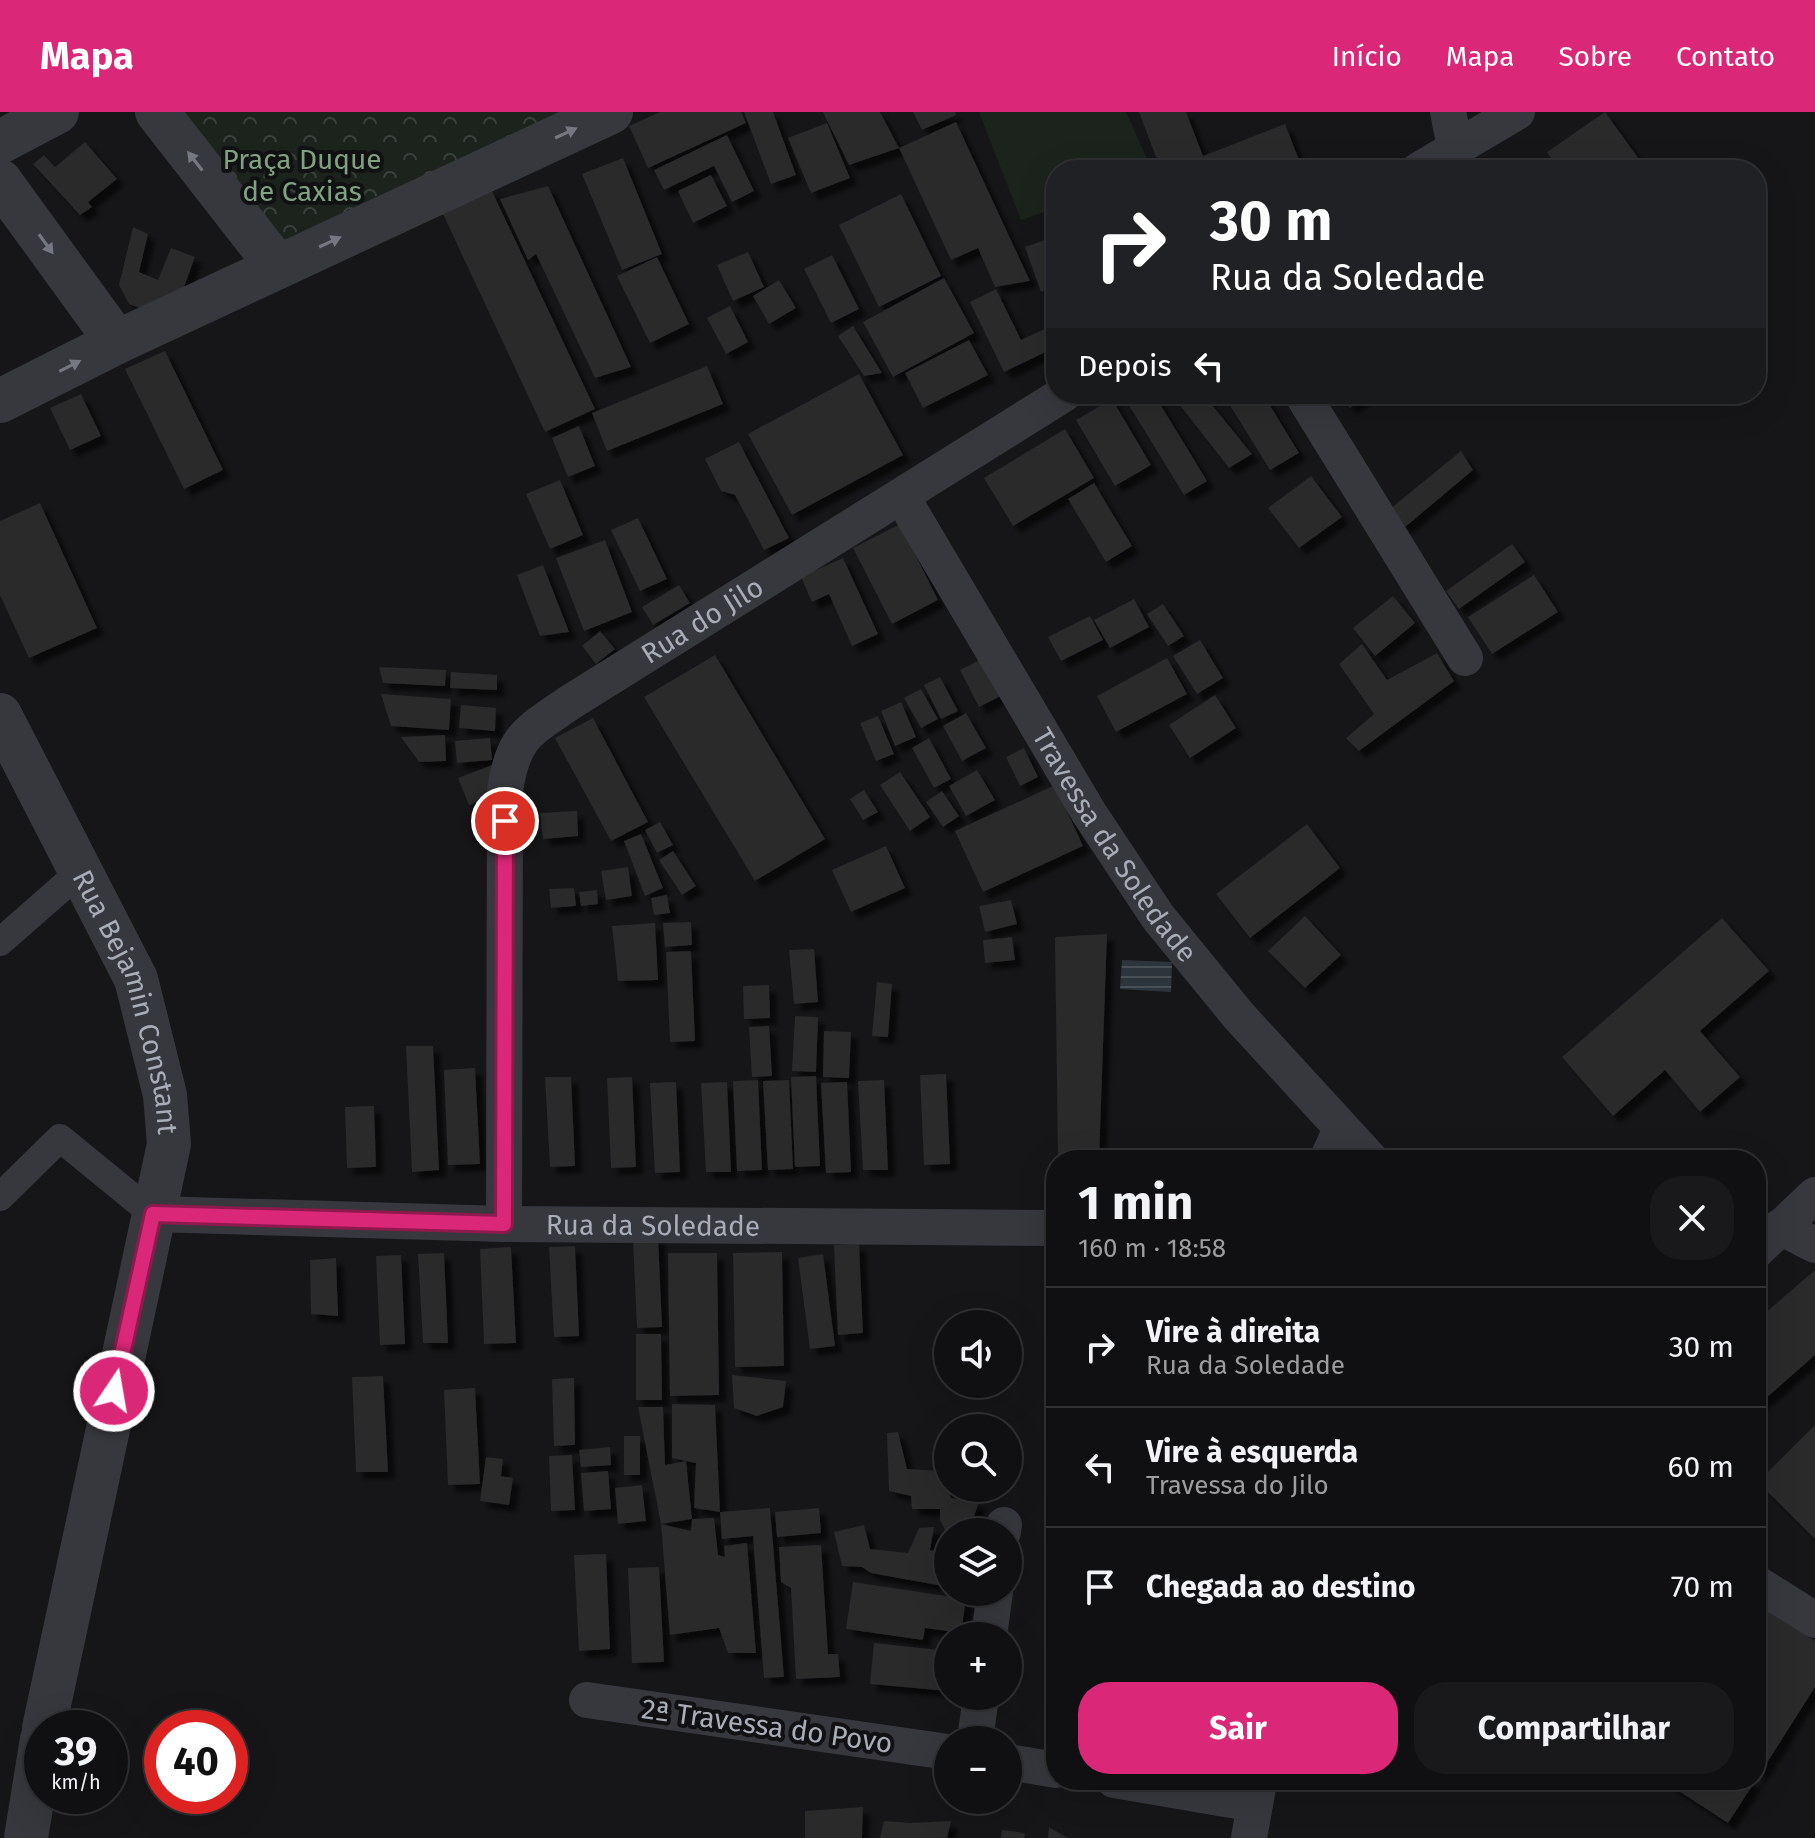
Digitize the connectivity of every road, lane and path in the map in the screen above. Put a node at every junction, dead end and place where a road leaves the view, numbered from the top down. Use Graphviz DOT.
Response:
graph roads {
  1 [pos="57,112"];
  2 [pos="157,112"];
  3 [pos="611,112"];
  4 [pos="1448,112"];
  5 [pos="1517,112"];
  6 [pos="0,142"];
  7 [pos="1455,147"];
  8 [pos="1435,160"];
  9 [pos="0,181"];
  10 [pos="278,267"];
  11 [pos="117,342"];
  12 [pos="0,401"];
  13 [pos="1048,404"];
  14 [pos="1308,404"];
  15 [pos="902,497"];
  16 [pos="1465,658"];
  17 [pos="0,715"];
  18 [pos="81,871"];
  19 [pos="0,942"];
  20 [pos="1334,1144"];
  21 [pos="1815,1195"];
  22 [pos="0,1197"];
  23 [pos="153,1214"];
  24 [pos="504,1224"];
  25 [pos="1046,1228"];
  26 [pos="1768,1239"];
  27 [pos="1815,1245"];
  28 [pos="1766,1589"];
  29 [pos="1815,1620"];
  30 [pos="587,1700"];
  31 [pos="48,1710"];
  32 [pos="934,1750"];
  33 [pos="1022,1764"];
  34 [pos="1046,1768"];
  35 [pos="1166,1790"];
  36 [pos="1254,1807"];
  37 [pos="30,1814"];
  38 [pos="26,1838"];
  1 -- 6 [label="street"];
  10 -- 2 [label="street, one-way"];
  10 -- 3 [label="street, one-way"];
  4 -- 7 [label="street"];
  5 -- 7 [label="street"];
  7 -- 8 [label="street"];
  9 -- 11 [label="street, one-way"];
  10 -- 11 [label="street"];
  12 -- 11 [label="street, one-way"];
  13 -- 15 [label="street, Rua do Jilo"];
  14 -- 16 [label="street"];
  15 -- 20 [label="street, Travessa da Soledade"];
  15 -- 24 [label="street, Rua do Jilo"];
  17 -- 18 [label="street, Rua Bejamin Constant"];
  18 -- 19 [label="street"];
  18 -- 23 [label="street, Rua Bejamin Constant"];
  21 -- 26 [label="street"];
  22 -- 23 [label="street"];
  23 -- 24 [label="street, Rua da Soledade"];
  23 -- 31 [label="street, Rua Bejamin Constant"];
  24 -- 25 [label="street, Rua da Soledade"];
  26 -- 27 [label="street"];
  28 -- 29 [label="street"];
  30 -- 32 [label="street, 2ª Travessa do Povo"];
  33 -- 34 [label="street"];
  35 -- 36 [label="street"];
  37 -- 38 [label="street"];
}
